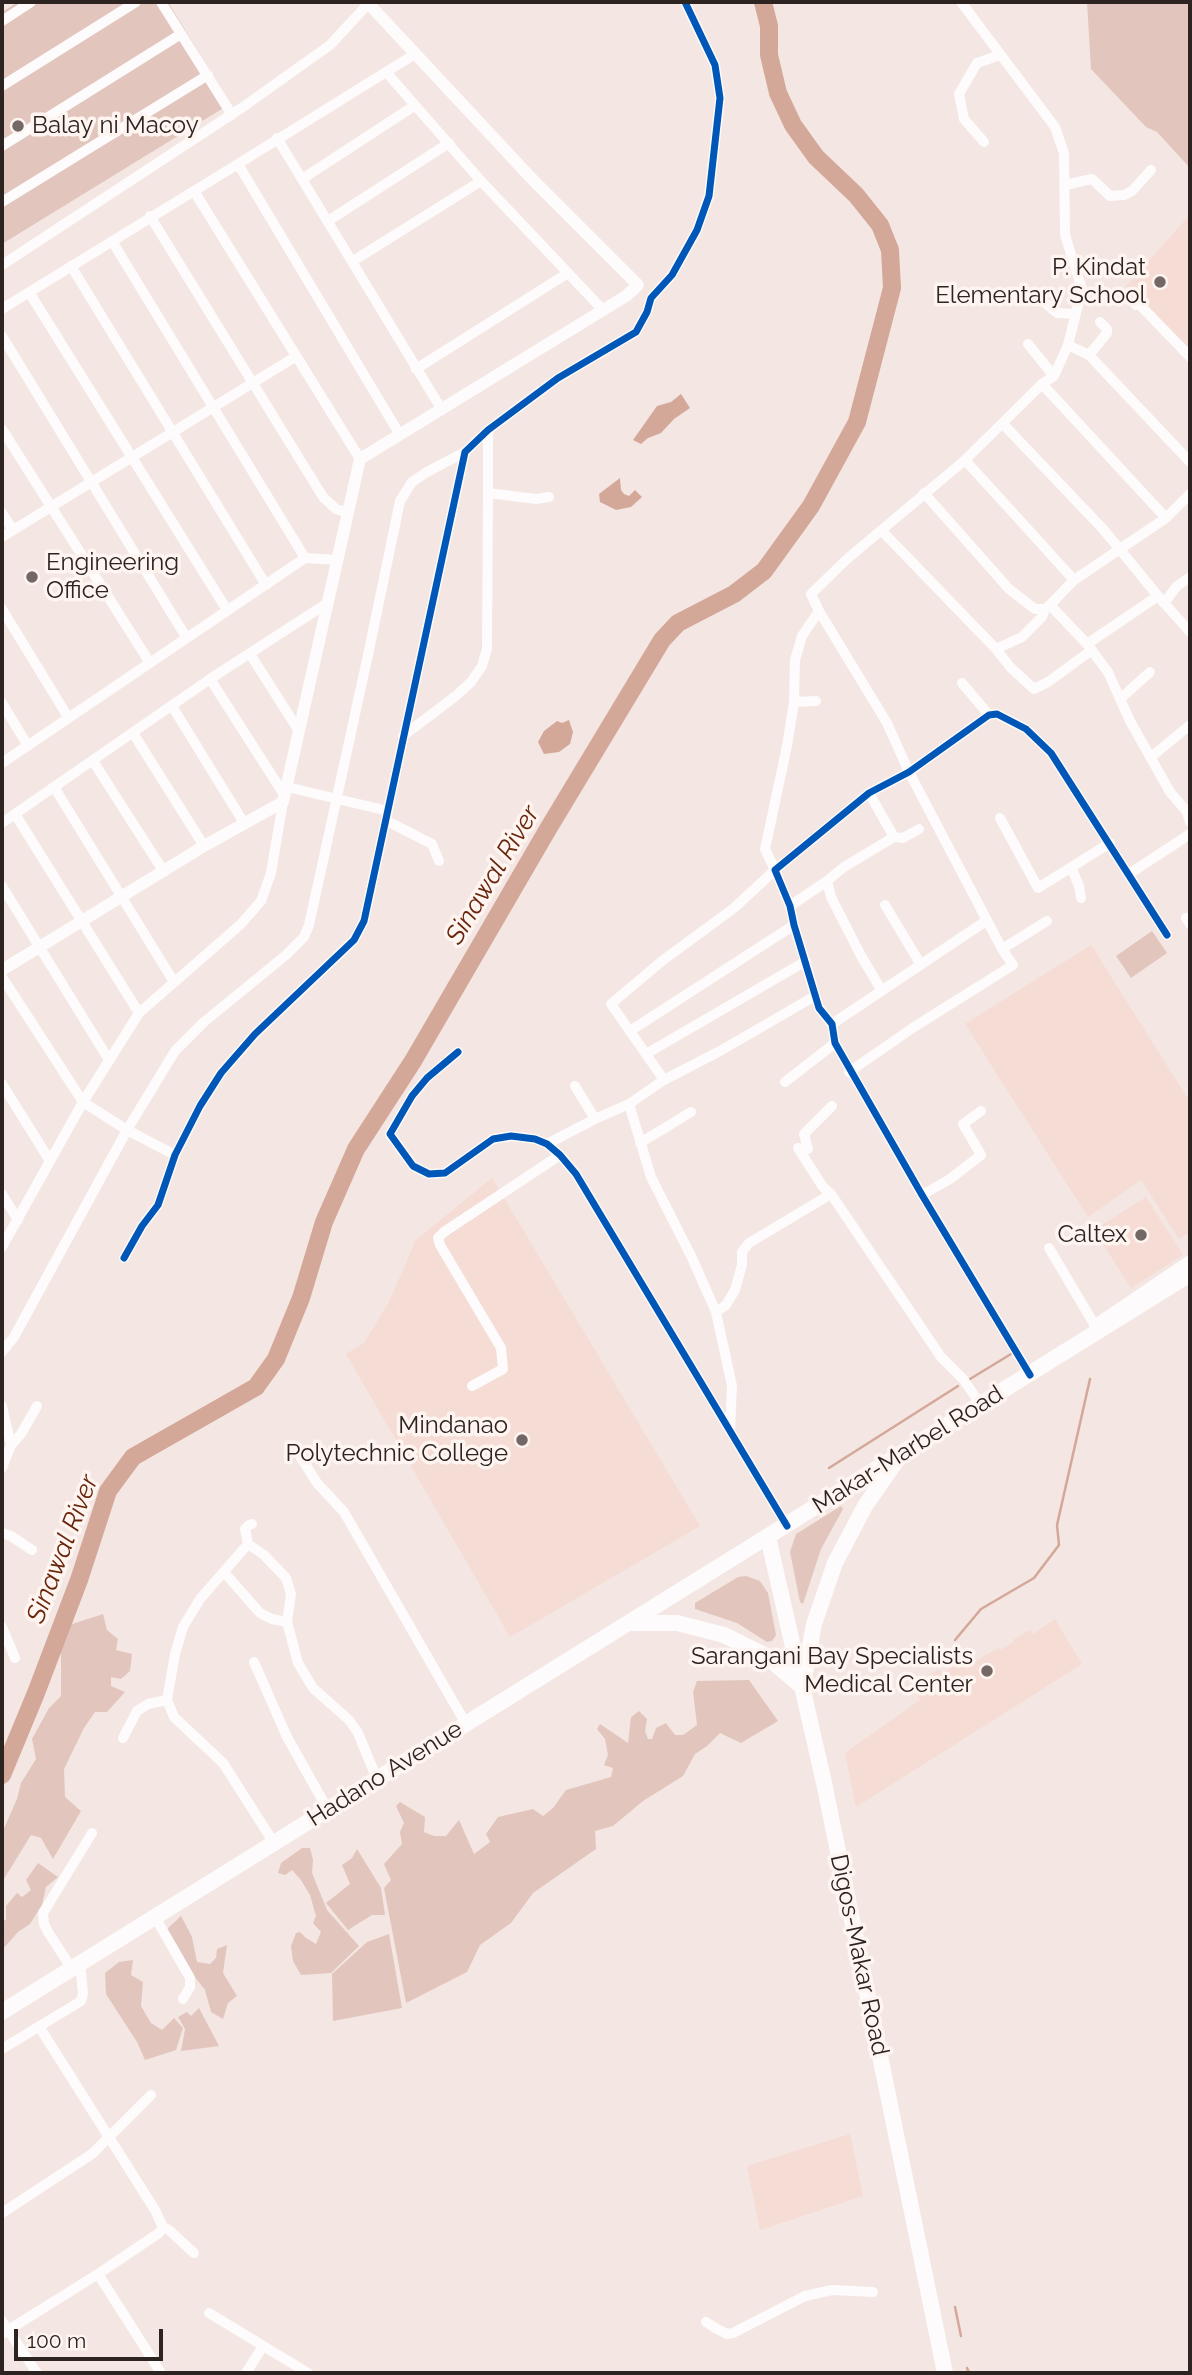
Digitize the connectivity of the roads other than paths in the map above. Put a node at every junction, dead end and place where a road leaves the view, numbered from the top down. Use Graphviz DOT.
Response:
graph roads {
  1 [pos="31,2"];
  2 [pos="136,2"];
  3 [pos="161,2"];
  4 [pos="368,2"];
  5 [pos="685,2"];
  6 [pos="961,2"];
  7 [pos="2,21"];
  8 [pos="181,34"];
  9 [pos="415,54"];
  10 [pos="1000,55"];
  11 [pos="387,73"];
  12 [pos="208,75"];
  13 [pos="2,86"];
  14 [pos="414,106"];
  15 [pos="232,115"];
  16 [pos="277,138"];
  17 [pos="984,142"];
  18 [pos="449,144"];
  19 [pos="2,146"];
  20 [pos="238,164"];
  21 [pos="1151,170"];
  22 [pos="302,179"];
  23 [pos="481,181"];
  24 [pos="1065,185"];
  25 [pos="194,191"];
  26 [pos="2,202"];
  27 [pos="150,216"];
  28 [pos="328,221"];
  29 [pos="112,241"];
  30 [pos="353,261"];
  31 [pos="2,265"];
  32 [pos="71,267"];
  33 [pos="568,273"];
  34 [pos="638,285"];
  35 [pos="29,292"];
  36 [pos="1025,293"];
  37 [pos="651,298"];
  38 [pos="1136,305"];
  39 [pos="2,309"];
  40 [pos="602,309"];
  41 [pos="1076,314"];
  42 [pos="1100,322"];
  43 [pos="2,336"];
  44 [pos="1028,344"];
  45 [pos="1068,345"];
  46 [pos="1089,355"];
  47 [pos="295,357"];
  48 [pos="1190,357"];
  49 [pos="416,369"];
  50 [pos="1054,376"];
  51 [pos="254,381"];
  52 [pos="1042,384"];
  53 [pos="214,406"];
  54 [pos="442,410"];
  55 [pos="1003,424"];
  56 [pos="2,429"];
  57 [pos="488,430"];
  58 [pos="173,432"];
  59 [pos="400,435"];
  60 [pos="465,452"];
  61 [pos="130,457"];
  62 [pos="360,459"];
  63 [pos="965,460"];
  64 [pos="1190,461"];
  65 [pos="91,482"];
  66 [pos="488,493"];
  67 [pos="924,493"];
  68 [pos="1190,494"];
  69 [pos="549,497"];
  70 [pos="1181,504"];
  71 [pos="50,507"];
  72 [pos="2,513"];
  73 [pos="348,513"];
  74 [pos="1190,514"];
  75 [pos="1166,518"];
  76 [pos="13,530"];
  77 [pos="882,531"];
  78 [pos="2,537"];
  79 [pos="1119,548"];
  80 [pos="304,558"];
  81 [pos="336,560"];
  82 [pos="1190,577"];
  83 [pos="1074,580"];
  84 [pos="266,585"];
  85 [pos="1161,600"];
  86 [pos="329,602"];
  87 [pos="1048,607"];
  88 [pos="2,609"];
  89 [pos="227,610"];
  90 [pos="819,611"];
  91 [pos="1190,632"];
  92 [pos="186,637"];
  93 [pos="1089,647"];
  94 [pos="996,649"];
  95 [pos="250,654"];
  96 [pos="150,663"];
  97 [pos="1150,672"];
  98 [pos="210,679"];
  99 [pos="962,683"];
  100 [pos="1120,699"];
  101 [pos="816,701"];
  102 [pos="794,702"];
  103 [pos="2,703"];
  104 [pos="172,706"];
  105 [pos="989,715"];
  106 [pos="68,718"];
  107 [pos="1190,725"];
  108 [pos="299,731"];
  109 [pos="133,733"];
  110 [pos="403,736"];
  111 [pos="28,746"];
  112 [pos="1151,757"];
  113 [pos="93,761"];
  114 [pos="2,764"];
  115 [pos="909,772"];
  116 [pos="54,787"];
  117 [pos="869,793"];
  118 [pos="285,795"];
  119 [pos="335,798"];
  120 [pos="15,814"];
  121 [pos="387,816"];
  122 [pos="1000,818"];
  123 [pos="1190,822"];
  124 [pos="2,823"];
  125 [pos="244,823"];
  126 [pos="919,829"];
  127 [pos="1190,834"];
  128 [pos="894,837"];
  129 [pos="1110,843"];
  130 [pos="204,846"];
  131 [pos="439,861"];
  132 [pos="1071,867"];
  133 [pos="775,870"];
  134 [pos="164,872"];
  135 [pos="1129,874"];
  136 [pos="827,881"];
  137 [pos="2,886"];
  138 [pos="122,897"];
  139 [pos="1081,898"];
  140 [pos="885,905"];
  141 [pos="790,906"];
  142 [pos="81,921"];
  143 [pos="986,921"];
  144 [pos="1046,921"];
  145 [pos="794,925"];
  146 [pos="1167,935"];
  147 [pos="39,947"];
  148 [pos="1002,949"];
  149 [pos="806,961"];
  150 [pos="921,965"];
  151 [pos="2,970"];
  152 [pos="2,977"];
  153 [pos="174,982"];
  154 [pos="883,990"];
  155 [pos="815,996"];
  156 [pos="139,1013"];
  157 [pos="832,1024"];
  158 [pos="630,1031"];
  159 [pos="835,1043"];
  160 [pos="458,1052"];
  161 [pos="646,1054"];
  162 [pos="109,1059"];
  163 [pos="849,1072"];
  164 [pos="664,1080"];
  165 [pos="785,1082"];
  166 [pos="2,1084"];
  167 [pos="575,1086"];
  168 [pos="83,1102"];
  169 [pos="629,1104"];
  170 [pos="832,1107"];
  171 [pos="981,1111"];
  172 [pos="691,1112"];
  173 [pos="594,1119"];
  174 [pos="127,1130"];
  175 [pos="640,1143"];
  176 [pos="547,1144"];
  177 [pos="175,1155"];
  178 [pos="560,1155"];
  179 [pos="50,1161"];
  180 [pos="2,1194"];
  181 [pos="831,1194"];
  182 [pos="922,1195"];
  183 [pos="18,1220"];
  184 [pos="2,1247"];
  185 [pos="1049,1248"];
  186 [pos="124,1258"];
  187 [pos="1190,1260"];
  188 [pos="1190,1274"];
  189 [pos="716,1312"];
  190 [pos="1096,1328"];
  191 [pos="2,1352"];
  192 [pos="1030,1375"];
  193 [pos="472,1386"];
  194 [pos="981,1405"];
  195 [pos="2,1406"];
  196 [pos="37,1406"];
  197 [pos="730,1431"];
  198 [pos="11,1445"];
  199 [pos="298,1453"];
  200 [pos="902,1454"];
  201 [pos="2,1468"];
  202 [pos="252,1524"];
  203 [pos="787,1525"];
  204 [pos="2,1533"];
  205 [pos="768,1537"];
  206 [pos="248,1544"];
  207 [pos="32,1550"];
  208 [pos="224,1572"];
  209 [pos="286,1622"];
  210 [pos="630,1623"];
  211 [pos="2,1627"];
  212 [pos="15,1658"];
  213 [pos="254,1662"];
  214 [pos="802,1687"];
  215 [pos="167,1700"];
  216 [pos="466,1724"];
  217 [pos="123,1738"];
  218 [pos="377,1779"];
  219 [pos="328,1810"];
  220 [pos="92,1833"];
  221 [pos="274,1843"];
  222 [pos="155,1917"];
  223 [pos="76,1966"];
  224 [pos="183,1999"];
  225 [pos="2,2012"];
  226 [pos="40,2028"];
  227 [pos="2,2049"];
  228 [pos="151,2095"];
  229 [pos="110,2138"];
  230 [pos="2,2213"];
  231 [pos="163,2227"];
  232 [pos="194,2253"];
  233 [pos="99,2274"];
  234 [pos="873,2292"];
  235 [pos="209,2313"];
  236 [pos="706,2322"];
  237 [pos="4,2328"];
  238 [pos="264,2346"];
  239 [pos="37,2373"];
  240 [pos="161,2373"];
  241 [pos="246,2373"];
  242 [pos="308,2373"];
  243 [pos="945,2373"];
  1 -- 7 [label="street"];
  2 -- 13 [label="street"];
  3 -- 8 [label="street"];
  4 -- 9 [label="street"];
  4 -- 15 [label="street"];
  5 -- 37 [label="street"];
  6 -- 10 [label="street"];
  8 -- 12 [label="street"];
  8 -- 19 [label="street"];
  9 -- 11 [label="street"];
  9 -- 34 [label="street"];
  10 -- 17 [label="street"];
  10 -- 24 [label="street"];
  11 -- 14 [label="street"];
  11 -- 16 [label="street"];
  12 -- 15 [label="street"];
  12 -- 26 [label="street"];
  14 -- 18 [label="street"];
  14 -- 22 [label="street"];
  15 -- 31 [label="street"];
  16 -- 20 [label="street"];
  16 -- 22 [label="street"];
  18 -- 23 [label="street"];
  18 -- 28 [label="street"];
  20 -- 25 [label="street"];
  20 -- 59 [label="street"];
  21 -- 24 [label="street"];
  22 -- 28 [label="street"];
  23 -- 30 [label="street"];
  23 -- 33 [label="street"];
  24 -- 41 [label="street"];
  25 -- 27 [label="street"];
  25 -- 47 [label="street"];
  27 -- 29 [label="street"];
  27 -- 51 [label="street"];
  28 -- 30 [label="street"];
  29 -- 32 [label="street"];
  29 -- 53 [label="street"];
  30 -- 49 [label="street"];
  32 -- 35 [label="street"];
  32 -- 58 [label="street"];
  33 -- 40 [label="street"];
  33 -- 49 [label="street"];
  34 -- 37 [label="street"];
  34 -- 40 [label="street"];
  35 -- 39 [label="street"];
  35 -- 61 [label="street"];
  36 -- 41 [label="street"];
  37 -- 57 [label="street"];
  38 -- 48 [label="street"];
  40 -- 54 [label="street"];
  41 -- 45 [label="street"];
  42 -- 46 [label="street"];
  43 -- 65 [label="street"];
  44 -- 50 [label="street"];
  45 -- 46 [label="street"];
  45 -- 50 [label="street"];
  46 -- 64 [label="street"];
  47 -- 51 [label="street"];
  47 -- 62 [label="street"];
  49 -- 54 [label="street"];
  50 -- 52 [label="street"];
  51 -- 53 [label="street"];
  51 -- 73 [label="street"];
  52 -- 55 [label="street"];
  52 -- 75 [label="street"];
  53 -- 58 [label="street"];
  53 -- 80 [label="street"];
  54 -- 59 [label="street"];
  55 -- 63 [label="street"];
  55 -- 79 [label="street"];
  56 -- 71 [label="street"];
  57 -- 60 [label="street"];
  57 -- 66 [label="street"];
  58 -- 61 [label="street"];
  58 -- 84 [label="street"];
  59 -- 62 [label="street"];
  60 -- 110 [label="street"];
  60 -- 119 [label="street"];
  61 -- 65 [label="street"];
  61 -- 89 [label="street"];
  62 -- 73 [label="street"];
  63 -- 67 [label="street"];
  63 -- 83 [label="street"];
  65 -- 71 [label="street"];
  65 -- 92 [label="street"];
  66 -- 69 [label="street"];
  66 -- 110 [label="street"];
  67 -- 77 [label="street"];
  67 -- 87 [label="street"];
  68 -- 70 [label="street"];
  70 -- 74 [label="street"];
  70 -- 75 [label="street"];
  71 -- 76 [label="street"];
  71 -- 96 [label="street"];
  72 -- 76 [label="street"];
  73 -- 81 [label="street"];
  75 -- 79 [label="street"];
  76 -- 78 [label="street"];
  77 -- 90 [label="street"];
  77 -- 94 [label="street"];
  79 -- 83 [label="street"];
  79 -- 85 [label="street"];
  80 -- 81 [label="street"];
  80 -- 84 [label="street"];
  81 -- 86 [label="street"];
  82 -- 85 [label="street"];
  83 -- 87 [label="street"];
  84 -- 89 [label="street"];
  85 -- 91 [label="street"];
  85 -- 93 [label="street"];
  86 -- 95 [label="street"];
  86 -- 108 [label="street"];
  87 -- 93 [label="street"];
  87 -- 94 [label="street"];
  88 -- 106 [label="street"];
  89 -- 92 [label="street"];
  90 -- 102 [label="street"];
  90 -- 115 [label="street"];
  92 -- 96 [label="street"];
  93 -- 94 [label="street"];
  93 -- 100 [label="street"];
  95 -- 98 [label="street"];
  95 -- 108 [label="street"];
  96 -- 106 [label="street"];
  97 -- 100 [label="street"];
  98 -- 104 [label="street"];
  98 -- 118 [label="street"];
  99 -- 105 [label="street"];
  100 -- 112 [label="street"];
  101 -- 102 [label="street"];
  102 -- 133 [label="street"];
  103 -- 111 [label="street"];
  104 -- 109 [label="street"];
  104 -- 125 [label="street"];
  105 -- 115 [label="street"];
  105 -- 129 [label="street"];
  106 -- 111 [label="street"];
  107 -- 112 [label="street"];
  108 -- 118 [label="street"];
  109 -- 113 [label="street"];
  109 -- 130 [label="street"];
  110 -- 121 [label="street"];
  111 -- 114 [label="street"];
  112 -- 123 [label="street"];
  113 -- 116 [label="street"];
  113 -- 134 [label="street"];
  115 -- 117 [label="street"];
  115 -- 143 [label="street"];
  116 -- 120 [label="street"];
  116 -- 138 [label="street"];
  117 -- 128 [label="street"];
  117 -- 133 [label="street"];
  118 -- 119 [label="street"];
  118 -- 125 [label="street"];
  118 -- 153 [label="street"];
  119 -- 121 [label="street"];
  119 -- 174 [label="street"];
  120 -- 124 [label="street"];
  120 -- 142 [label="street"];
  121 -- 131 [label="street"];
  121 -- 177 [label="street"];
  122 -- 132 [label="street"];
  125 -- 130 [label="street"];
  126 -- 128 [label="street"];
  127 -- 135 [label="street"];
  128 -- 136 [label="street"];
  129 -- 132 [label="street"];
  129 -- 135 [label="street"];
  130 -- 134 [label="street"];
  132 -- 139 [label="street"];
  133 -- 141 [label="street"];
  133 -- 158 [label="street"];
  134 -- 138 [label="street"];
  135 -- 146 [label="street"];
  136 -- 141 [label="street"];
  136 -- 154 [label="street"];
  137 -- 147 [label="street"];
  138 -- 142 [label="street"];
  138 -- 153 [label="street"];
  140 -- 150 [label="street"];
  141 -- 145 [label="street"];
  142 -- 147 [label="street"];
  142 -- 156 [label="street"];
  143 -- 148 [label="street"];
  143 -- 150 [label="street"];
  144 -- 148 [label="street"];
  145 -- 149 [label="street"];
  145 -- 158 [label="street"];
  147 -- 151 [label="street"];
  147 -- 162 [label="street"];
  148 -- 163 [label="street"];
  149 -- 155 [label="street"];
  149 -- 161 [label="street"];
  150 -- 154 [label="street"];
  152 -- 168 [label="street"];
  153 -- 156 [label="street"];
  154 -- 157 [label="street"];
  155 -- 157 [label="street"];
  155 -- 164 [label="street"];
  156 -- 162 [label="street"];
  157 -- 159 [label="street"];
  158 -- 161 [label="street"];
  159 -- 163 [label="street"];
  159 -- 165 [label="street"];
  160 -- 176 [label="street"];
  161 -- 164 [label="street"];
  162 -- 168 [label="street"];
  163 -- 182 [label="street"];
  164 -- 169 [label="street"];
  166 -- 179 [label="street"];
  167 -- 173 [label="street"];
  168 -- 174 [label="street"];
  168 -- 179 [label="street"];
  169 -- 173 [label="street"];
  169 -- 175 [label="street"];
  170 -- 181 [label="street"];
  171 -- 182 [label="street"];
  172 -- 175 [label="street"];
  173 -- 176 [label="street"];
  174 -- 177 [label="street"];
  174 -- 191 [label="street"];
  175 -- 189 [label="street"];
  176 -- 178 [label="street"];
  177 -- 186 [label="street"];
  178 -- 193 [label="street"];
  178 -- 197 [label="street"];
  179 -- 183 [label="street"];
  180 -- 183 [label="street"];
  181 -- 189 [label="street"];
  181 -- 194 [label="street"];
  182 -- 192 [label="street"];
  183 -- 184 [label="street"];
  185 -- 190 [label="street"];
  187 -- 190 [label="street"];
  188 -- 190 [label="main road, Makar-Marbel Road"];
  189 -- 197 [label="street"];
  190 -- 192 [label="main road, Makar-Marbel Road"];
  192 -- 194 [label="main road, Makar-Marbel Road"];
  194 -- 200 [label="main road, Makar-Marbel Road"];
  195 -- 198 [label="street"];
  196 -- 198 [label="street"];
  197 -- 203 [label="street"];
  198 -- 201 [label="street"];
  199 -- 216 [label="street"];
  200 -- 203 [label="main road, Makar-Marbel Road"];
  200 -- 214 [label="main road"];
  202 -- 206 [label="street"];
  203 -- 205 [label="main road, Makar-Marbel Road"];
  204 -- 207 [label="street"];
  205 -- 210 [label="main road, Hadano Avenue"];
  205 -- 214 [label="main road, Digos-Makar Road"];
  206 -- 208 [label="street"];
  206 -- 209 [label="street"];
  208 -- 209 [label="street"];
  208 -- 215 [label="street"];
  209 -- 218 [label="street"];
  210 -- 214 [label="main road"];
  210 -- 216 [label="main road, Hadano Avenue"];
  211 -- 212 [label="street"];
  213 -- 219 [label="street"];
  214 -- 243 [label="main road, Digos-Makar Road"];
  215 -- 217 [label="street"];
  215 -- 221 [label="street"];
  216 -- 218 [label="main road, Hadano Avenue"];
  218 -- 219 [label="main road, Hadano Avenue"];
  219 -- 221 [label="main road, Hadano Avenue"];
  220 -- 223 [label="street"];
  221 -- 222 [label="main road, Hadano Avenue"];
  222 -- 223 [label="main road, Hadano Avenue"];
  222 -- 224 [label="street"];
  223 -- 225 [label="main road, Hadano Avenue"];
  223 -- 226 [label="street"];
  226 -- 227 [label="street"];
  226 -- 229 [label="street"];
  228 -- 229 [label="street"];
  229 -- 230 [label="street"];
  229 -- 231 [label="street"];
  231 -- 232 [label="street"];
  231 -- 233 [label="street"];
  233 -- 237 [label="street"];
  233 -- 240 [label="street"];
  234 -- 236 [label="street"];
  235 -- 238 [label="street"];
  237 -- 239 [label="street"];
  238 -- 241 [label="street"];
  238 -- 242 [label="street"];
}
